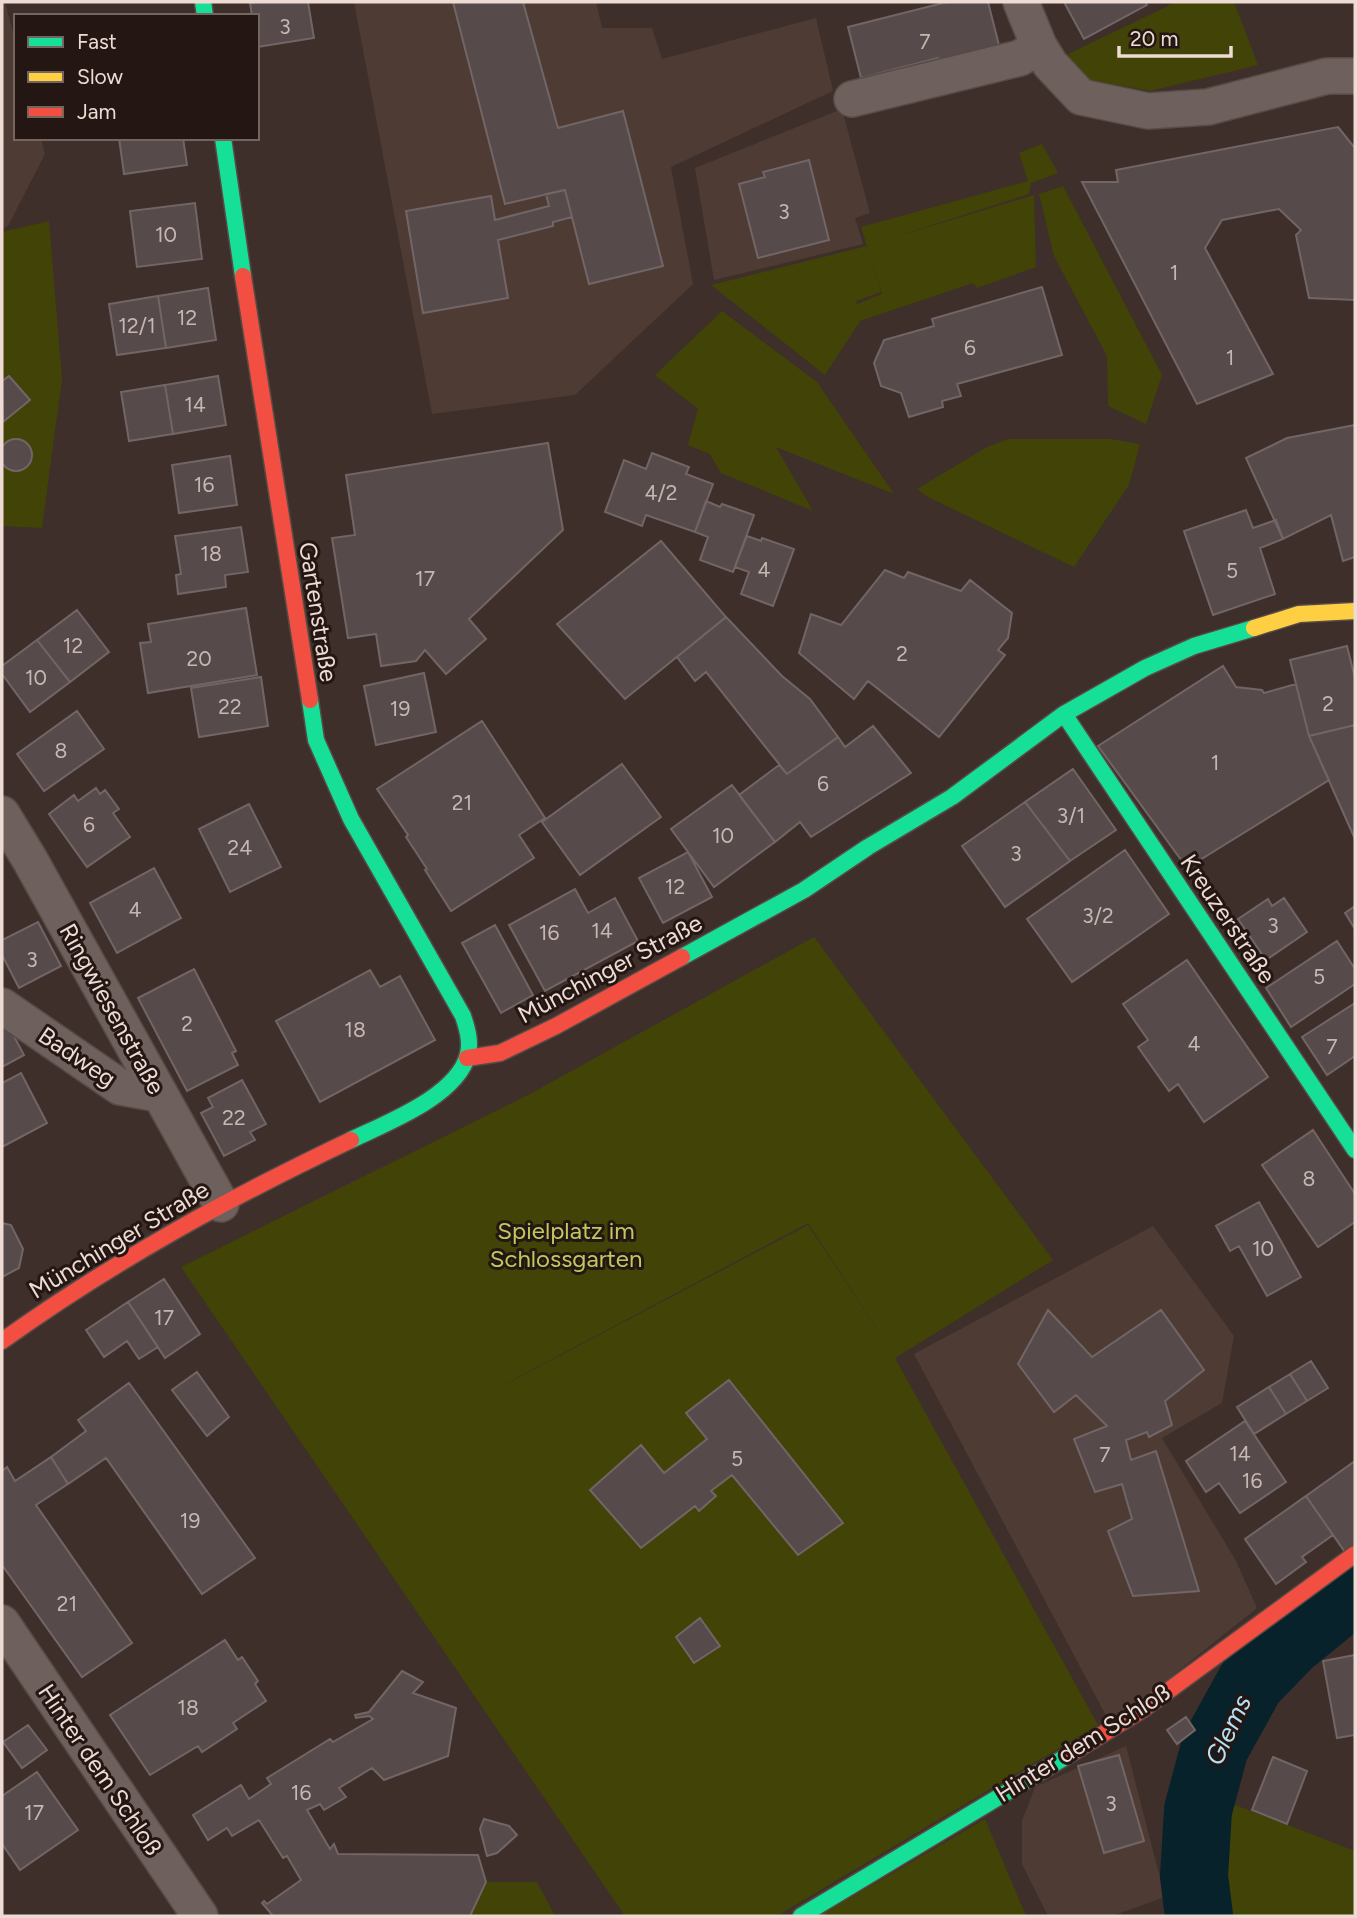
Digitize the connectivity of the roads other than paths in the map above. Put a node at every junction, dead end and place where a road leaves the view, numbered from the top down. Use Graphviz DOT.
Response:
graph roads {
  1 [pos="1021,2"];
  2 [pos="1039,46"];
  3 [pos="1355,76"];
  4 [pos="852,99"];
  5 [pos="223,140"];
  6 [pos="1355,611"];
  7 [pos="1064,714"];
  8 [pos="2,814"];
  9 [pos="2,1006"];
  10 [pos="467,1058"];
  11 [pos="158,1094"];
  12 [pos="1355,1150"];
  13 [pos="220,1204"];
  14 [pos="2,1341"];
  15 [pos="1355,1554"];
  16 [pos="2,1623"];
  17 [pos="200,1916"];
  18 [pos="801,1916"];
  1 -- 2 [label="street"];
  2 -- 3 [label="street"];
  2 -- 4 [label="street"];
  5 -- 10 [label="street, Gartenstraße"];
  6 -- 7 [label="street, Münchinger Straße"];
  7 -- 10 [label="street, Münchinger Straße"];
  7 -- 12 [label="street, Kreuzerstraße"];
  8 -- 11 [label="street, Ringwiesenstraße"];
  9 -- 11 [label="street, Badweg"];
  10 -- 13 [label="street, Münchinger Straße"];
  11 -- 13 [label="street, Ringwiesenstraße"];
  13 -- 14 [label="street, Münchinger Straße"];
  15 -- 18 [label="street, Hinter dem Schloß"];
  16 -- 17 [label="street, Hinter dem Schloß"];
}
